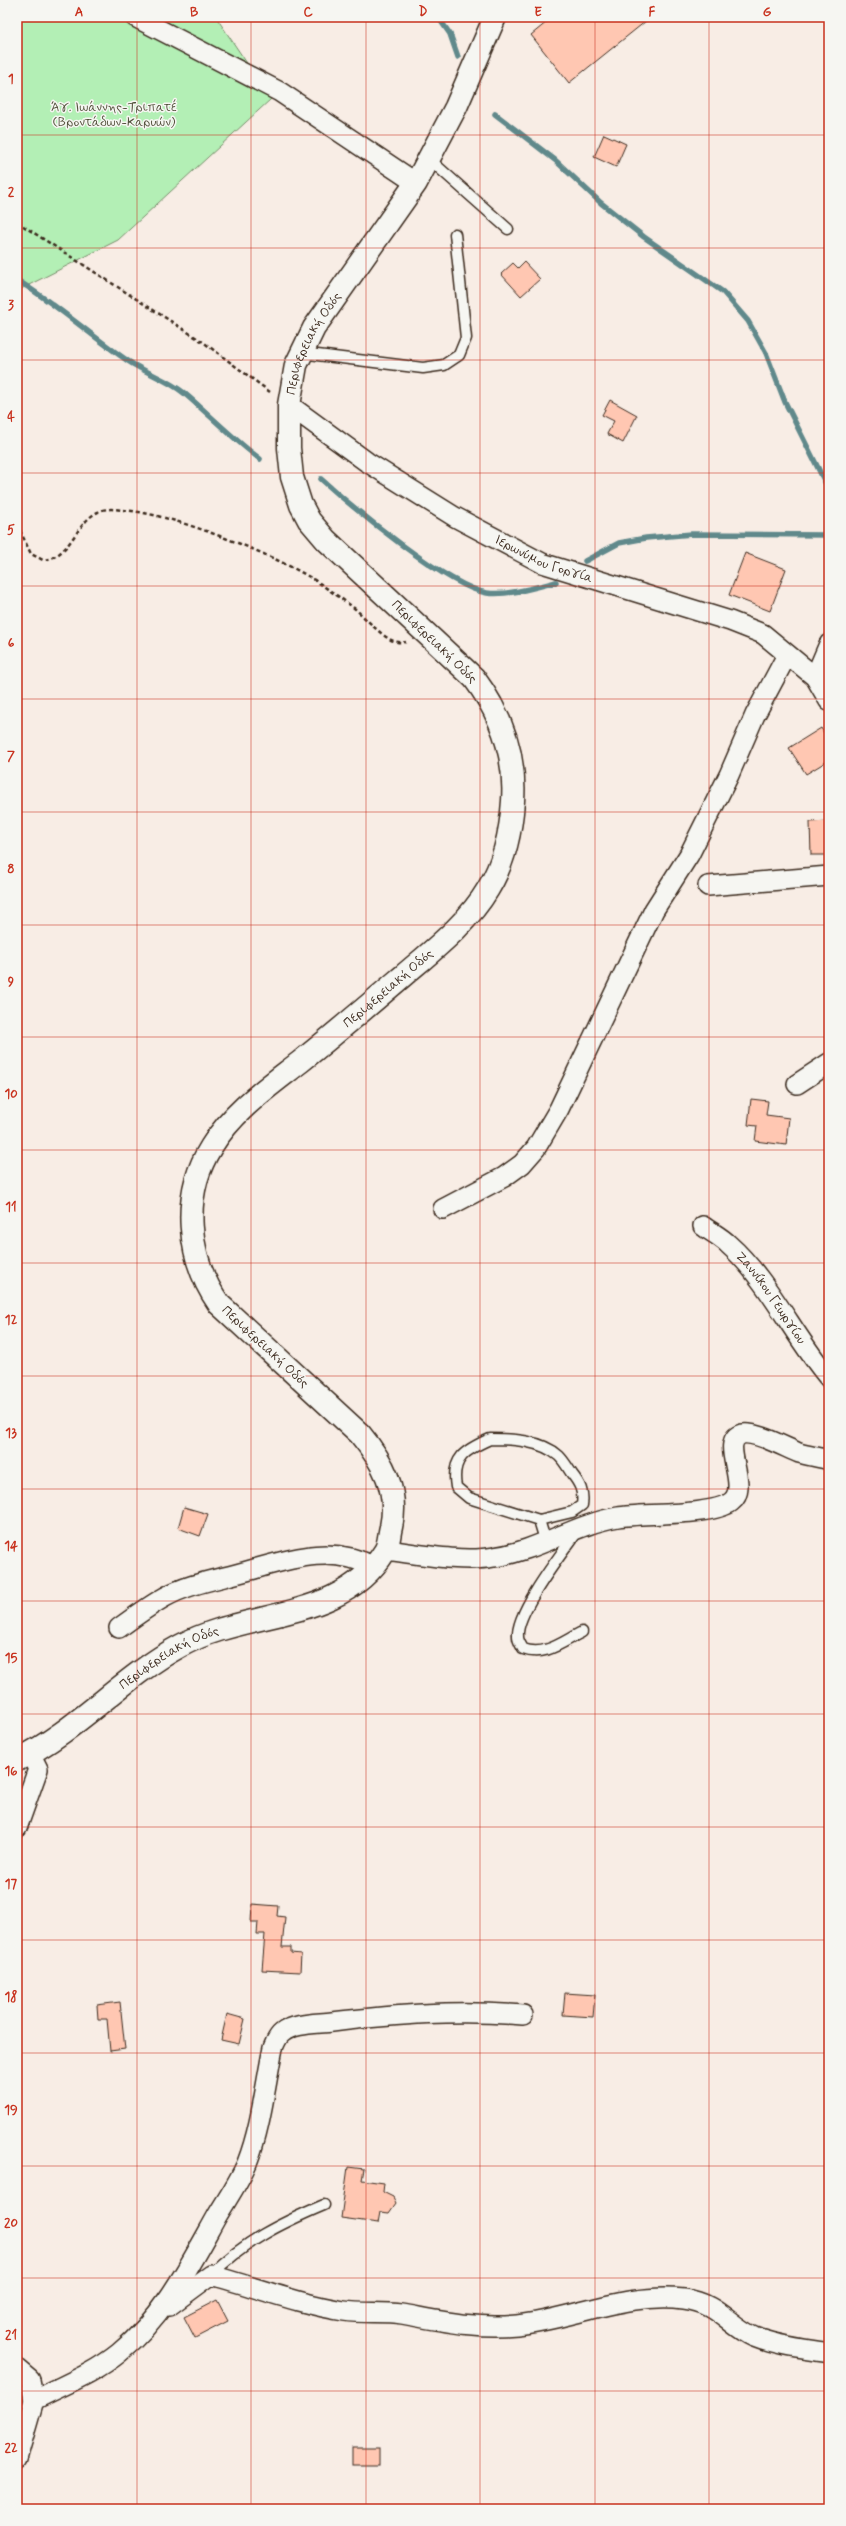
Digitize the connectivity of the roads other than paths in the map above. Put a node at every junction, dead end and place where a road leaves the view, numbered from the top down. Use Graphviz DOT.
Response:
graph roads {
  1 [pos="135,17"];
  2 [pos="495,17"];
  3 [pos="429,159"];
  4 [pos="416,183"];
  5 [pos="508,229"];
  6 [pos="455,234"];
  7 [pos="301,353"];
  8 [pos="288,405"];
  9 [pos="829,644"];
  10 [pos="786,655"];
  11 [pos="815,678"];
  12 [pos="829,701"];
  13 [pos="829,876"];
  14 [pos="708,886"];
  15 [pos="829,1063"];
  16 [pos="797,1084"];
  17 [pos="443,1209"];
  18 [pos="703,1226"];
  19 [pos="829,1378"];
  20 [pos="829,1460"];
  21 [pos="539,1520"];
  22 [pos="579,1528"];
  23 [pos="546,1543"];
  24 [pos="380,1559"];
  25 [pos="119,1628"];
  26 [pos="582,1632"];
  27 [pos="24,1756"];
  28 [pos="17,1828"];
  29 [pos="523,2015"];
  30 [pos="324,2206"];
  31 [pos="211,2275"];
  32 [pos="161,2312"];
  33 [pos="829,2353"];
  34 [pos="17,2368"];
  35 [pos="34,2400"];
  36 [pos="17,2459"];
  1 -- 4 [label="street"];
  2 -- 3 [label="main road, Περιφερειακή Οδός"];
  3 -- 4 [label="main road, Περιφερειακή Οδός"];
  3 -- 5 [label="lane"];
  4 -- 7 [label="main road, Περιφερειακή Οδός"];
  6 -- 7 [label="lane"];
  7 -- 8 [label="main road, Περιφερειακή Οδός"];
  8 -- 10 [label="street, Ιερωνύμου Γοργία"];
  8 -- 24 [label="main road, Περιφερειακή Οδός"];
  9 -- 11 [label="street"];
  10 -- 11 [label="street, Ιερωνύμου Γοργία"];
  10 -- 17 [label="street"];
  11 -- 12 [label="street"];
  13 -- 14 [label="street"];
  15 -- 16 [label="street"];
  18 -- 19 [label="street, Ζαννίκου Γεωργίου"];
  20 -- 22 [label="street"];
  21 -- 21 [label="lane"];
  21 -- 23 [label="lane"];
  22 -- 23 [label="street"];
  22 -- 26 [label="lane"];
  23 -- 24 [label="street"];
  24 -- 25 [label="street"];
  24 -- 27 [label="main road, Περιφερειακή Οδός"];
  27 -- 28 [label="street"];
  29 -- 32 [label="street"];
  30 -- 31 [label="lane"];
  31 -- 32 [label="street"];
  31 -- 33 [label="street"];
  32 -- 35 [label="street"];
  34 -- 35 [label="street"];
  35 -- 36 [label="street"];
}
